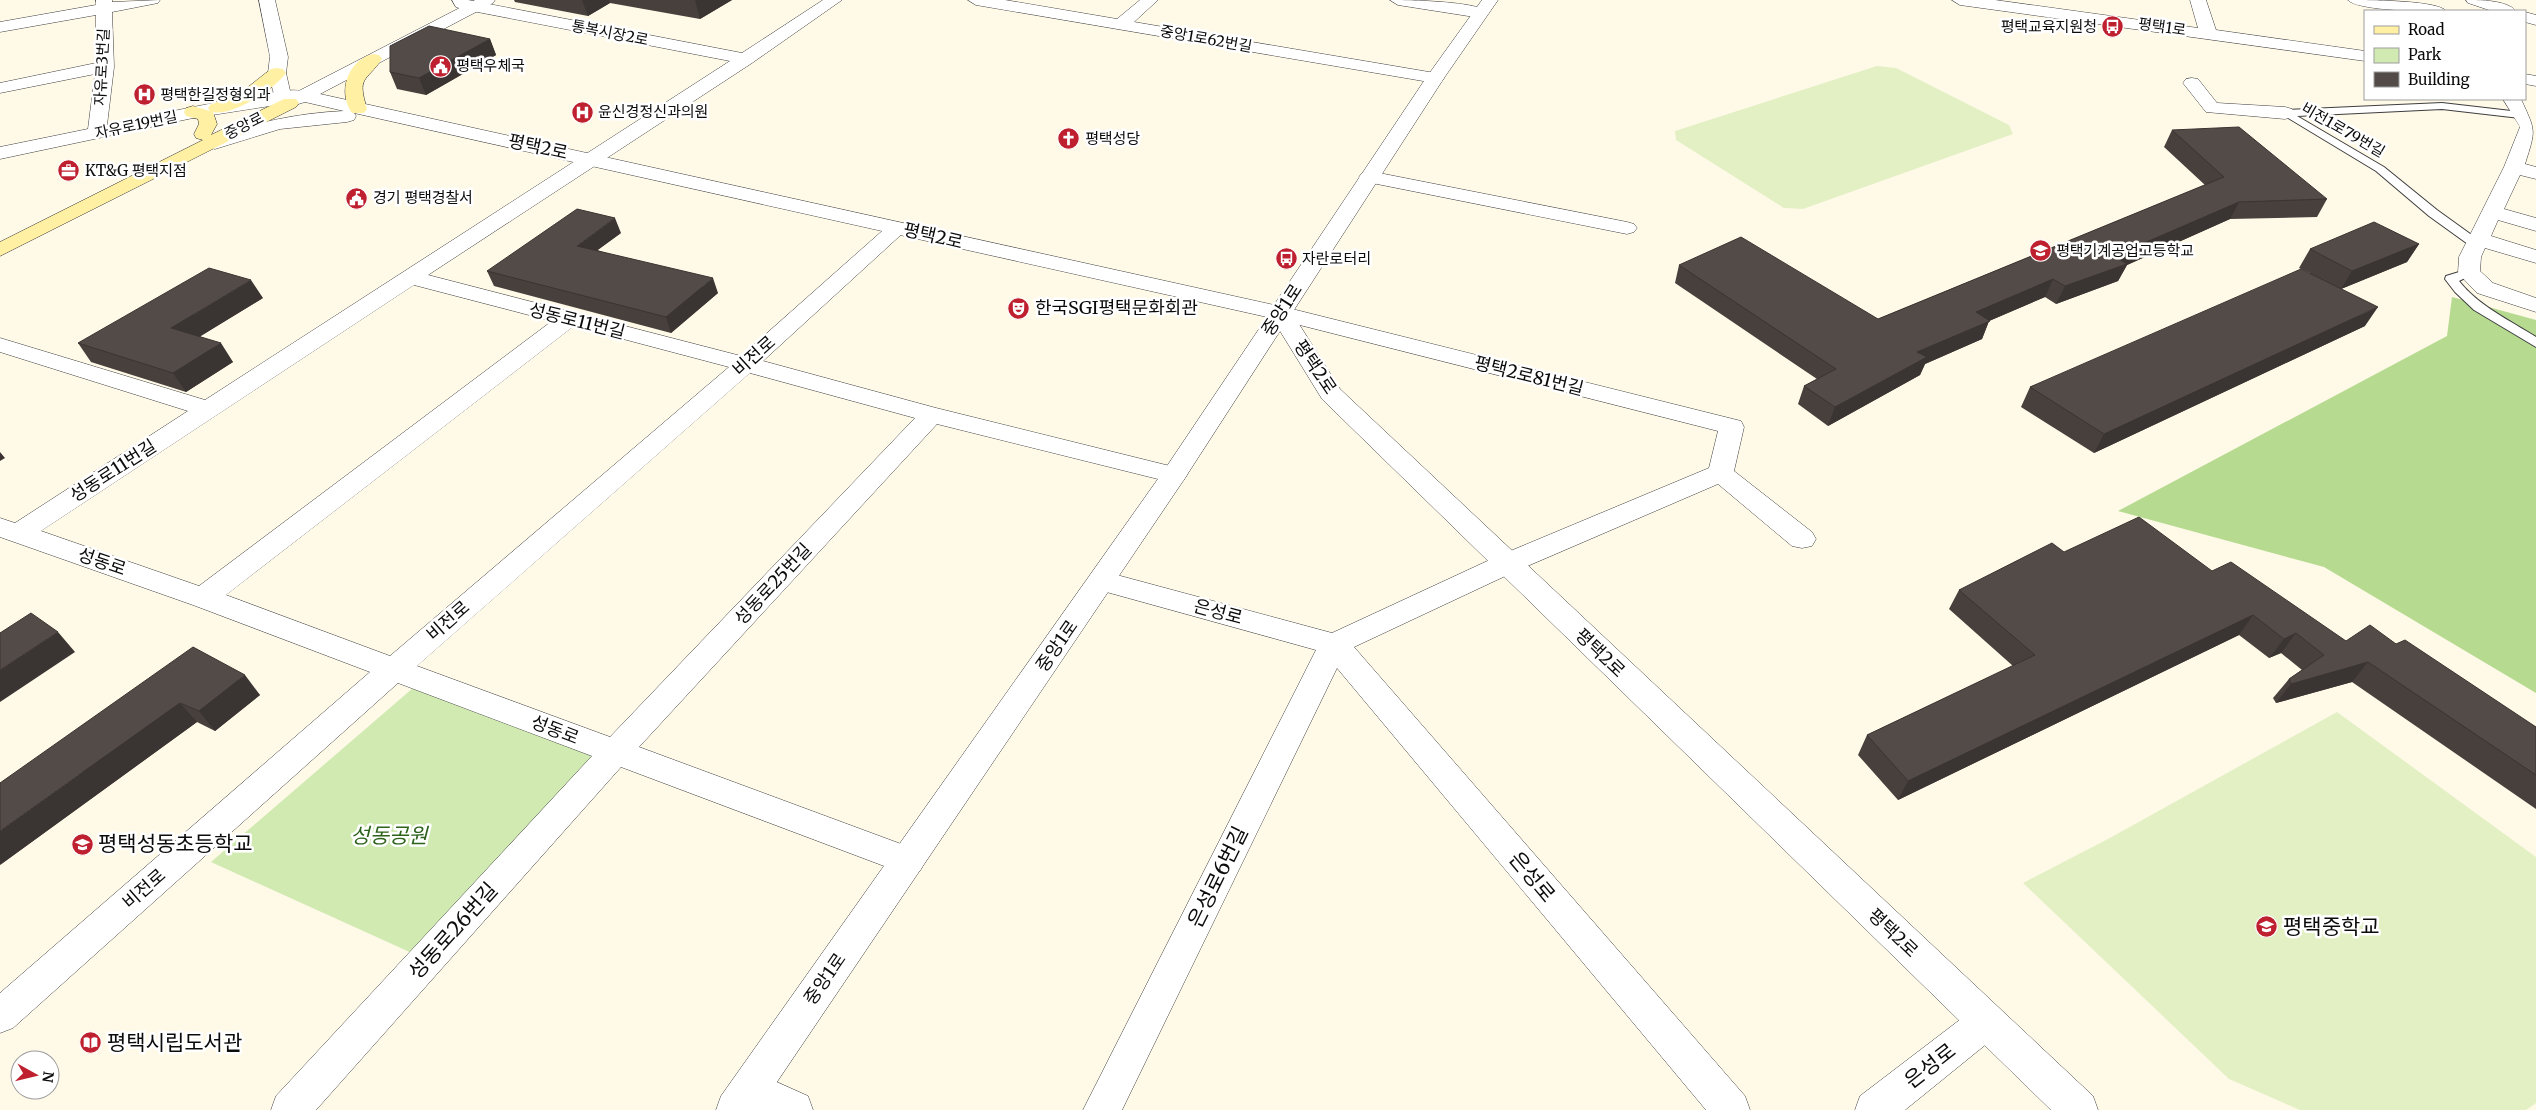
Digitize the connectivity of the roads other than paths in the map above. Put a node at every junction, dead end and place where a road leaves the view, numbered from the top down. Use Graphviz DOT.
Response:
graph roads {
  1 [pos="152,0"];
  2 [pos="266,0"];
  3 [pos="282,0"];
  4 [pos="834,0"];
  5 [pos="976,0"];
  6 [pos="1150,0"];
  7 [pos="1398,0"];
  8 [pos="1960,0"];
  9 [pos="2198,0"];
  10 [pos="2356,0"];
  11 [pos="2474,0"];
  12 [pos="471,2"];
  13 [pos="104,4"];
  14 [pos="1485,7"];
  15 [pos="2431,10"];
  16 [pos="2505,10"];
  17 [pos="1121,24"];
  18 [pos="0,27"];
  19 [pos="2208,33"];
  20 [pos="2364,56"];
  21 [pos="372,59"];
  22 [pos="746,59"];
  23 [pos="105,67"];
  24 [pos="1435,78"];
  25 [pos="2192,83"];
  26 [pos="291,86"];
  27 [pos="0,88"];
  28 [pos="193,112"];
  29 [pos="352,112"];
  30 [pos="2284,113"];
  31 [pos="2524,117"];
  32 [pos="97,133"];
  33 [pos="204,140"];
  34 [pos="0,153"];
  35 [pos="587,164"];
  36 [pos="2514,167"];
  37 [pos="2536,173"];
  38 [pos="1369,177"];
  39 [pos="2492,212"];
  40 [pos="2536,225"];
  41 [pos="1627,228"];
  42 [pos="892,233"];
  43 [pos="0,236"];
  44 [pos="2477,242"];
  45 [pos="0,250"];
  46 [pos="2536,257"];
  47 [pos="2468,273"];
  48 [pos="409,277"];
  49 [pos="2536,306"];
  50 [pos="1280,313"];
  51 [pos="568,320"];
  52 [pos="2536,342"];
  53 [pos="0,345"];
  54 [pos="746,364"];
  55 [pos="208,409"];
  56 [pos="932,415"];
  57 [pos="1721,473"];
  58 [pos="1174,475"];
  59 [pos="10,530"];
  60 [pos="1802,539"];
  61 [pos="1506,564"];
  62 [pos="1102,581"];
  63 [pos="203,598"];
  64 [pos="1334,644"];
  65 [pos="394,669"];
  66 [pos="615,752"];
  67 [pos="908,861"];
  68 [pos="0,1016"];
  69 [pos="1986,1022"];
  70 [pos="742,1100"];
  71 [pos="290,1110"];
  72 [pos="794,1110"];
  73 [pos="1102,1110"];
  74 [pos="1731,1110"];
  75 [pos="1874,1110"];
  76 [pos="2079,1110"];
  1 -- 13 [label="street"];
  2 -- 26 [label="street"];
  3 -- 26 [label="street"];
  4 -- 22 [label="street"];
  5 -- 17 [label="street, 중앙1로62번길"];
  6 -- 17 [label="street"];
  7 -- 14 [label="street"];
  8 -- 19 [label="street, 평택1로"];
  9 -- 19 [label="street"];
  10 -- 15 [label="street"];
  11 -- 16 [label="street"];
  12 -- 21 [label="street, 중앙로"];
  12 -- 22 [label="street, 통복시장2로"];
  12 -- 26 [label="street, 중앙로"];
  13 -- 18 [label="street"];
  13 -- 23 [label="street, 자유로3번길"];
  14 -- 24 [label="street, 중앙1로"];
  17 -- 24 [label="street, 중앙1로62번길"];
  19 -- 20 [label="street, 평택1로"];
  21 -- 26 [label="street, 중앙로"];
  21 -- 29 [label="main road"];
  22 -- 35 [label="street"];
  23 -- 27 [label="street"];
  23 -- 32 [label="street, 자유로3번길"];
  24 -- 38 [label="street, 중앙1로"];
  25 -- 30 [label="street"];
  26 -- 28 [label="street, 자유로19번길"];
  26 -- 29 [label="street"];
  26 -- 33 [label="main road, 중앙로"];
  28 -- 32 [label="street, 자유로19번길"];
  28 -- 33 [label="main road"];
  29 -- 33 [label="street"];
  29 -- 35 [label="street"];
  30 -- 31 [label="lane, 비전1로79번길"];
  30 -- 44 [label="lane, 비전1로79번길"];
  31 -- 36 [label="street"];
  32 -- 34 [label="street, 자유로19번길"];
  33 -- 43 [label="main road, 중앙로"];
  33 -- 45 [label="main road, 중앙로"];
  35 -- 42 [label="street"];
  35 -- 48 [label="street, 성동로11번길"];
  36 -- 37 [label="street"];
  36 -- 39 [label="street"];
  38 -- 41 [label="street"];
  38 -- 50 [label="street, 중앙1로"];
  39 -- 40 [label="street"];
  39 -- 44 [label="street"];
  42 -- 50 [label="street"];
  42 -- 54 [label="street, 비전로"];
  44 -- 46 [label="street"];
  44 -- 47 [label="street"];
  47 -- 49 [label="street"];
  47 -- 52 [label="lane"];
  48 -- 51 [label="street, 성동로11번길"];
  48 -- 55 [label="street, 성동로11번길"];
  50 -- 57 [label="street, 평택2로81번길"];
  50 -- 58 [label="street, 중앙1로"];
  50 -- 61 [label="street, 평택2로"];
  51 -- 54 [label="street, 성동로11번길"];
  51 -- 63 [label="street"];
  53 -- 55 [label="street"];
  54 -- 56 [label="street"];
  54 -- 65 [label="street, 비전로"];
  55 -- 59 [label="street, 성동로11번길"];
  56 -- 58 [label="street"];
  56 -- 66 [label="street, 성동로25번길"];
  57 -- 60 [label="street"];
  57 -- 61 [label="street"];
  58 -- 62 [label="street, 중앙1로"];
  59 -- 63 [label="street, 성동로"];
  61 -- 64 [label="street"];
  61 -- 69 [label="street, 평택2로"];
  62 -- 64 [label="street, 은성로"];
  62 -- 67 [label="street, 중앙1로"];
  63 -- 65 [label="street, 성동로"];
  64 -- 73 [label="street, 은성로6번길"];
  64 -- 74 [label="street, 은성로"];
  65 -- 66 [label="street, 성동로"];
  65 -- 68 [label="street, 비전로"];
  66 -- 67 [label="street, 성동로"];
  66 -- 71 [label="street, 성동로26번길"];
  67 -- 70 [label="street, 중앙1로"];
  69 -- 75 [label="street, 은성로"];
  69 -- 76 [label="street, 평택2로"];
  70 -- 72 [label="street"];
}
